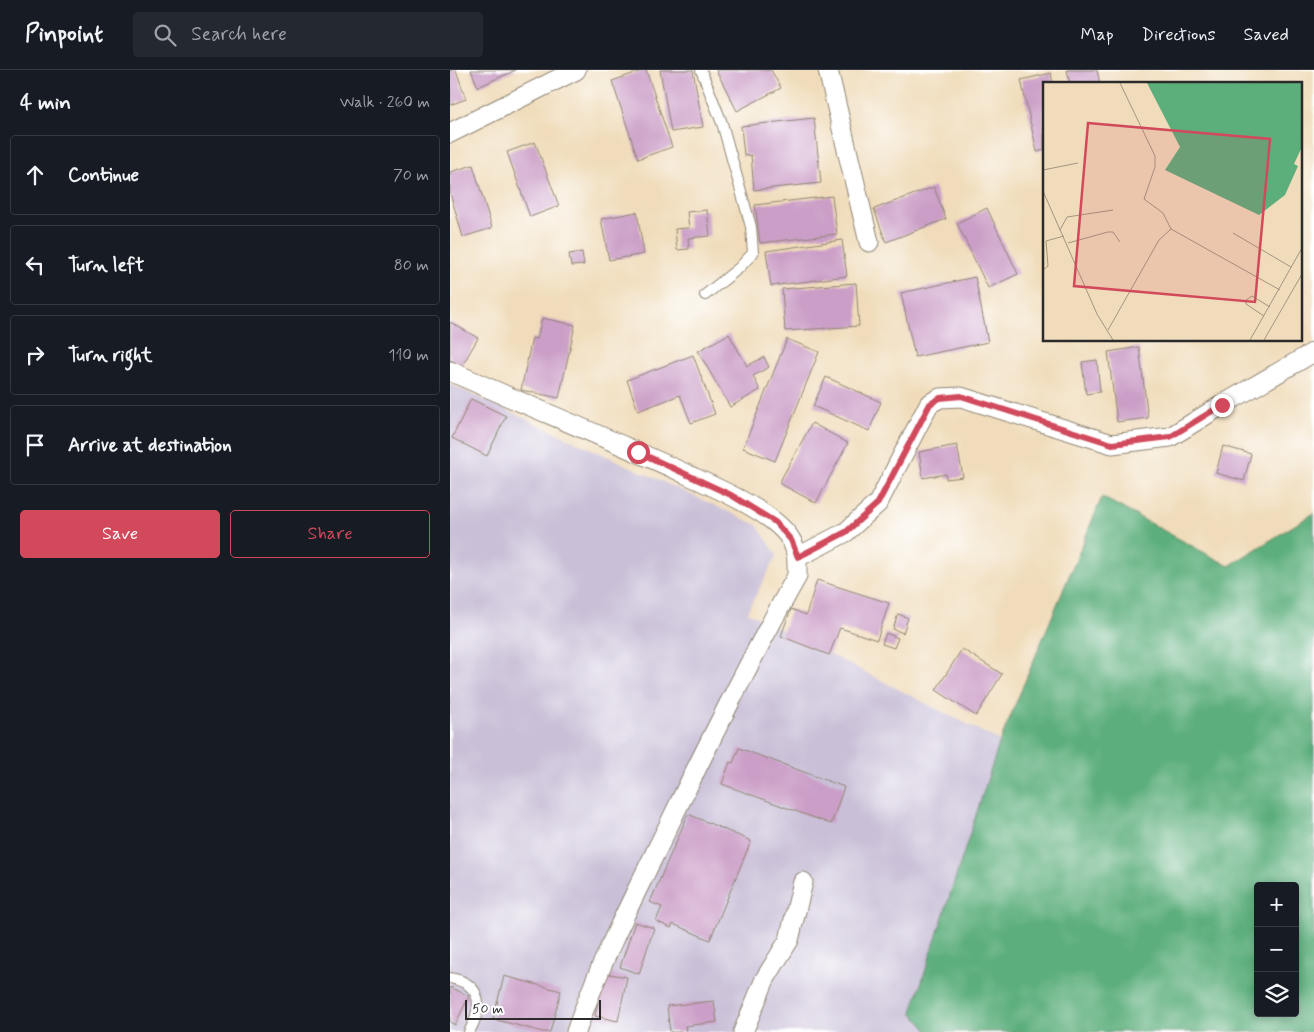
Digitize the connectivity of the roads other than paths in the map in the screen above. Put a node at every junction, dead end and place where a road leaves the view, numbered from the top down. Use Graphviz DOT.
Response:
graph roads {
  1 [pos="576,70"];
  2 [pos="701,70"];
  3 [pos="828,70"];
  4 [pos="450,134"];
  5 [pos="869,242"];
  6 [pos="705,295"];
  7 [pos="1314,352"];
  8 [pos="450,371"];
  9 [pos="798,557"];
  10 [pos="803,882"];
  11 [pos="450,978"];
  12 [pos="469,1032"];
  13 [pos="576,1032"];
  14 [pos="743,1032"];
  1 -- 4 [label="street"];
  2 -- 6 [label="lane"];
  3 -- 5 [label="street"];
  7 -- 9 [label="street"];
  8 -- 9 [label="street"];
  9 -- 13 [label="street"];
  10 -- 14 [label="street"];
  11 -- 12 [label="lane"];
}
